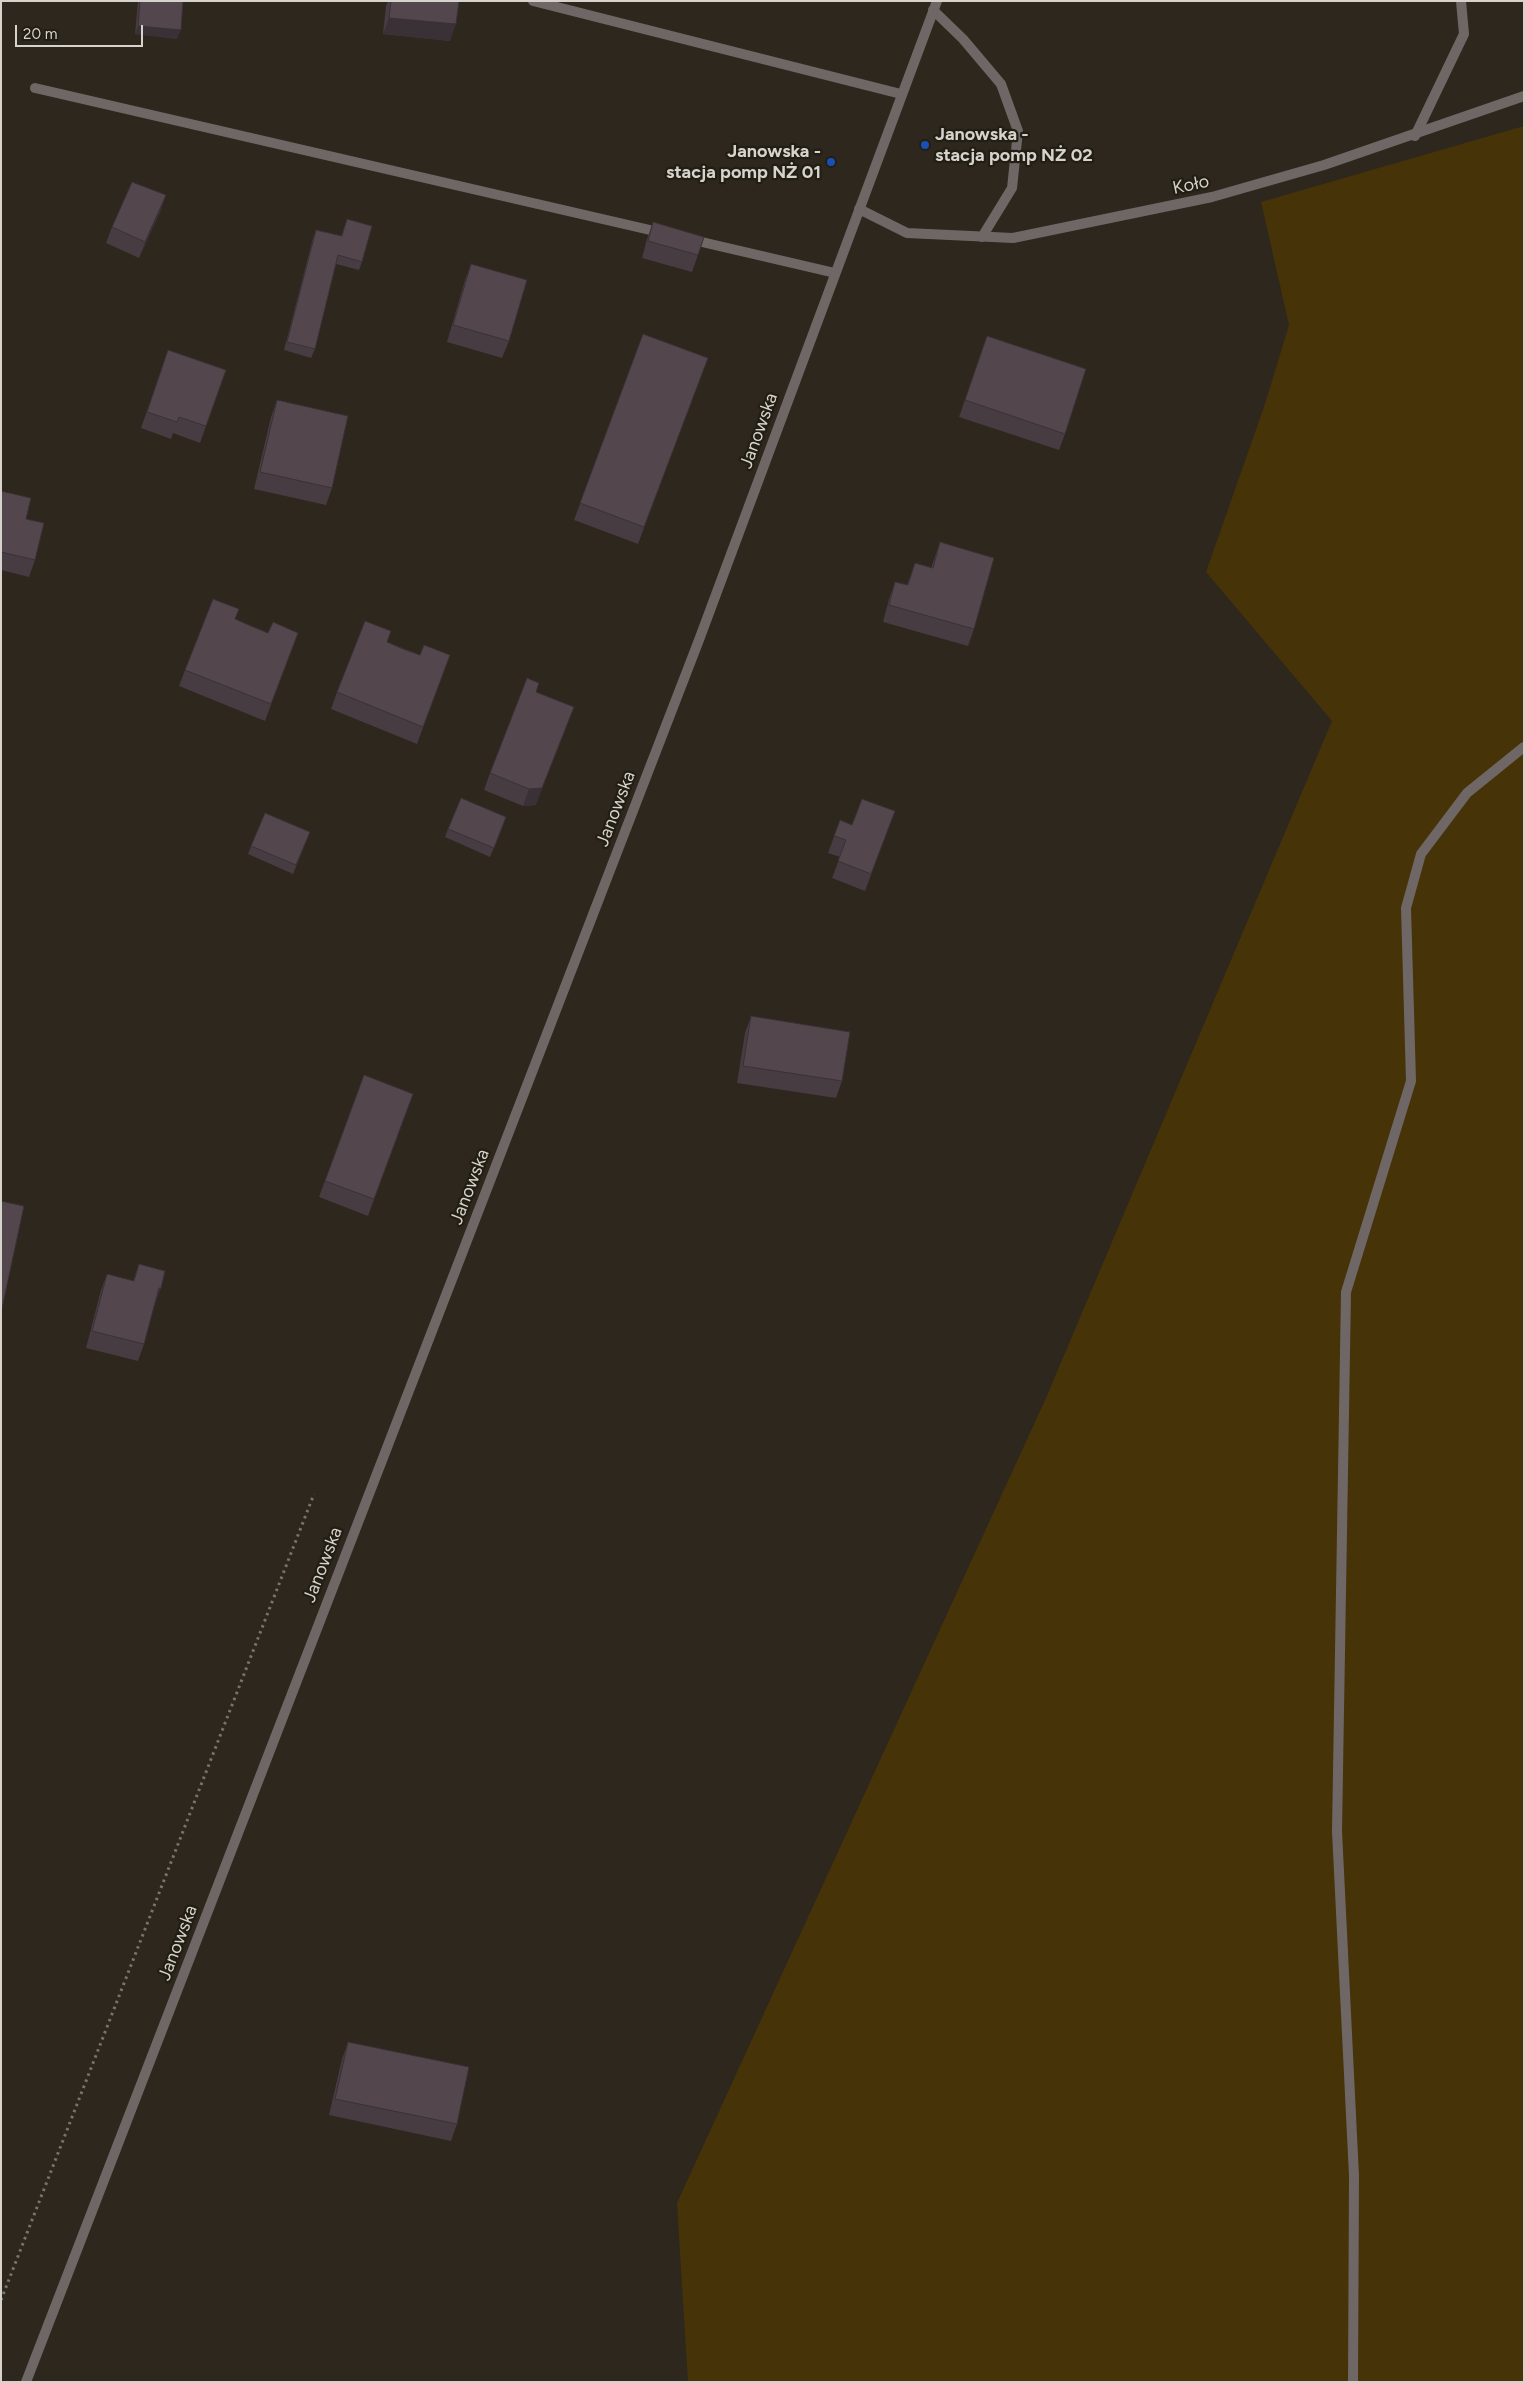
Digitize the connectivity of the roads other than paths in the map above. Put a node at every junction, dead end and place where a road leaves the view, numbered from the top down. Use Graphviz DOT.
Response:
graph roads {
  1 [pos="533,1"];
  2 [pos="1461,1"];
  3 [pos="935,6"];
  4 [pos="36,88"];
  5 [pos="901,94"];
  6 [pos="1524,96"];
  7 [pos="1415,136"];
  8 [pos="859,209"];
  9 [pos="982,237"];
  10 [pos="834,273"];
  11 [pos="1524,747"];
  12 [pos="26,2382"];
  13 [pos="1353,2382"];
  1 -- 5 [label="street"];
  2 -- 7 [label="street"];
  3 -- 5 [label="street, Janowska"];
  3 -- 9 [label="street"];
  4 -- 10 [label="street"];
  5 -- 8 [label="street, Janowska"];
  6 -- 7 [label="street, Koło"];
  7 -- 9 [label="street, Koło"];
  8 -- 9 [label="street, Koło"];
  8 -- 10 [label="street, Janowska"];
  10 -- 12 [label="street, Janowska"];
  11 -- 13 [label="street"];
}
